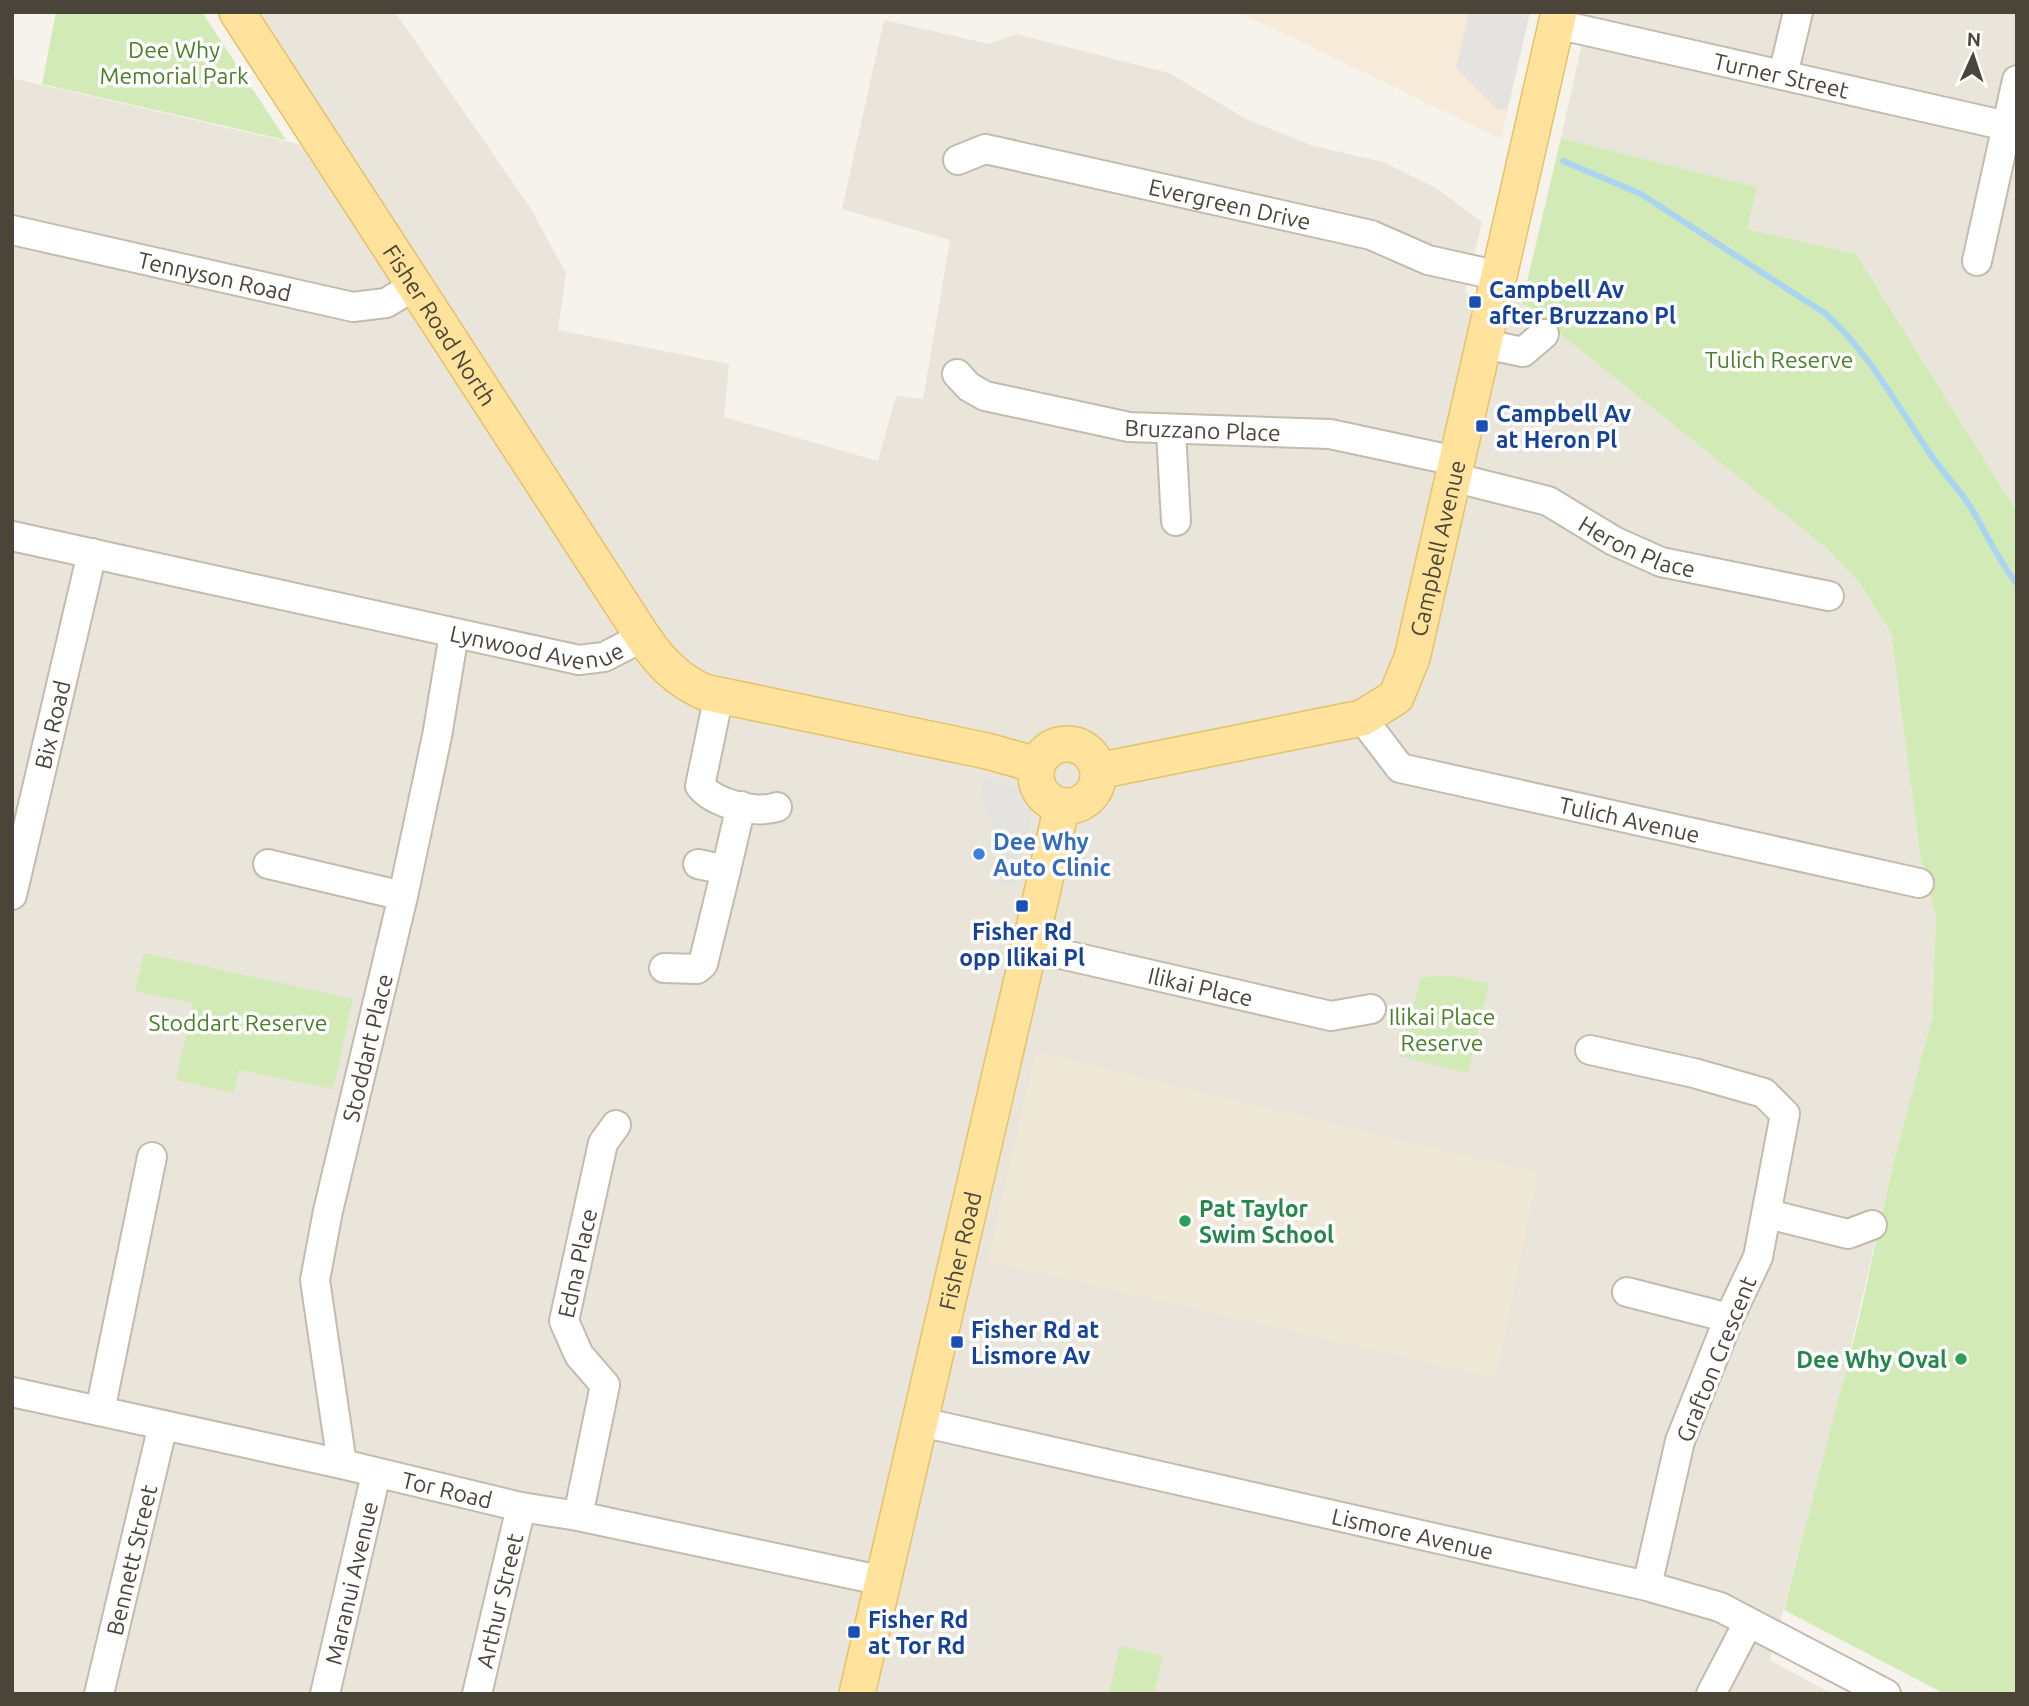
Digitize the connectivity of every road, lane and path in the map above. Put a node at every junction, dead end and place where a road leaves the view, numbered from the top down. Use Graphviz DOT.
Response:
graph roads {
  1 [pos="237,12"];
  2 [pos="1798,12"];
  3 [pos="1557,18"];
  4 [pos="1783,75"];
  5 [pos="2017,80"];
  6 [pos="2007,126"];
  7 [pos="958,160"];
  8 [pos="12,230"];
  9 [pos="1977,261"];
  10 [pos="1500,276"];
  11 [pos="415,286"];
  12 [pos="1544,334"];
  13 [pos="1484,344"];
  14 [pos="957,374"];
  15 [pos="1171,431"];
  16 [pos="1454,469"];
  17 [pos="1176,521"];
  18 [pos="12,536"];
  19 [pos="92,554"];
  20 [pos="1829,596"];
  21 [pos="454,634"];
  22 [pos="643,637"];
  23 [pos="719,695"];
  24 [pos="1362,718"];
  25 [pos="1037,765"];
  26 [pos="1098,771"];
  27 [pos="741,806"];
  28 [pos="1062,806"];
  29 [pos="777,807"];
  30 [pos="268,864"];
  31 [pos="698,864"];
  32 [pos="726,870"];
  33 [pos="1919,883"];
  34 [pos="12,895"];
  35 [pos="403,896"];
  36 [pos="1030,947"];
  37 [pos="664,968"];
  38 [pos="1371,1009"];
  39 [pos="1590,1050"];
  40 [pos="616,1125"];
  41 [pos="152,1157"];
  42 [pos="1768,1214"];
  43 [pos="1872,1225"];
  44 [pos="1627,1292"];
  45 [pos="1729,1318"];
  46 [pos="12,1392"];
  47 [pos="100,1411"];
  48 [pos="921,1422"];
  49 [pos="163,1425"];
  50 [pos="342,1464"];
  51 [pos="376,1474"];
  52 [pos="522,1507"];
  53 [pos="578,1516"];
  54 [pos="884,1581"];
  55 [pos="1647,1586"];
  56 [pos="1748,1623"];
  57 [pos="99,1694"];
  58 [pos="325,1694"];
  59 [pos="477,1694"];
  60 [pos="857,1694"];
  61 [pos="1711,1694"];
  62 [pos="1886,1694"];
  1 -- 11 [label="main road, Fisher Road North"];
  2 -- 4 [label="street"];
  3 -- 4 [label="street, Turner Street"];
  3 -- 10 [label="main road, Campbell Avenue"];
  4 -- 6 [label="street, Turner Street"];
  5 -- 6 [label="street"];
  6 -- 9 [label="street"];
  7 -- 10 [label="street, Evergreen Drive"];
  8 -- 11 [label="street, Tennyson Road"];
  10 -- 13 [label="main road, Campbell Avenue"];
  11 -- 22 [label="main road, Fisher Road North"];
  12 -- 13 [label="street"];
  13 -- 16 [label="main road, Campbell Avenue"];
  14 -- 15 [label="street, Bruzzano Place"];
  15 -- 16 [label="street, Bruzzano Place"];
  15 -- 17 [label="street"];
  16 -- 20 [label="street, Heron Place"];
  16 -- 24 [label="main road, Campbell Avenue"];
  18 -- 19 [label="street, Lynwood Avenue"];
  19 -- 21 [label="street, Lynwood Avenue"];
  19 -- 34 [label="street, Bix Road"];
  21 -- 22 [label="street, Lynwood Avenue"];
  21 -- 35 [label="street, Stoddart Place"];
  22 -- 23 [label="main road, Lynwood Avenue"];
  23 -- 25 [label="main road, Lynwood Avenue"];
  23 -- 27 [label="street"];
  24 -- 26 [label="main road, Campbell Avenue"];
  24 -- 33 [label="street, Tulich Avenue"];
  25 -- 26 [label="main road"];
  25 -- 28 [label="main road"];
  26 -- 28 [label="main road"];
  27 -- 29 [label="street"];
  27 -- 32 [label="street"];
  28 -- 36 [label="main road, Fisher Road"];
  30 -- 35 [label="street"];
  31 -- 32 [label="street"];
  32 -- 37 [label="street"];
  35 -- 50 [label="street, Stoddart Place"];
  36 -- 38 [label="street, Ilikai Place"];
  36 -- 48 [label="main road, Fisher Road"];
  39 -- 42 [label="street, Grafton Crescent"];
  40 -- 53 [label="street, Edna Place"];
  41 -- 47 [label="street"];
  42 -- 43 [label="street"];
  42 -- 45 [label="street, Grafton Crescent"];
  44 -- 45 [label="street"];
  45 -- 55 [label="street, Grafton Crescent"];
  46 -- 47 [label="street, Tor Road"];
  47 -- 49 [label="street, Tor Road"];
  48 -- 54 [label="main road, Fisher Road"];
  48 -- 55 [label="street, Lismore Avenue"];
  49 -- 50 [label="street, Tor Road"];
  49 -- 57 [label="street, Bennett Street"];
  50 -- 51 [label="street, Tor Road"];
  51 -- 52 [label="street, Tor Road"];
  51 -- 58 [label="street, Maranui Avenue"];
  52 -- 53 [label="street, Tor Road"];
  52 -- 59 [label="street, Arthur Street"];
  53 -- 54 [label="street, Tor Road"];
  54 -- 60 [label="main road, Fisher Road"];
  55 -- 56 [label="street, Lismore Avenue"];
  56 -- 61 [label="street"];
  56 -- 62 [label="street, Lismore Avenue"];
}
